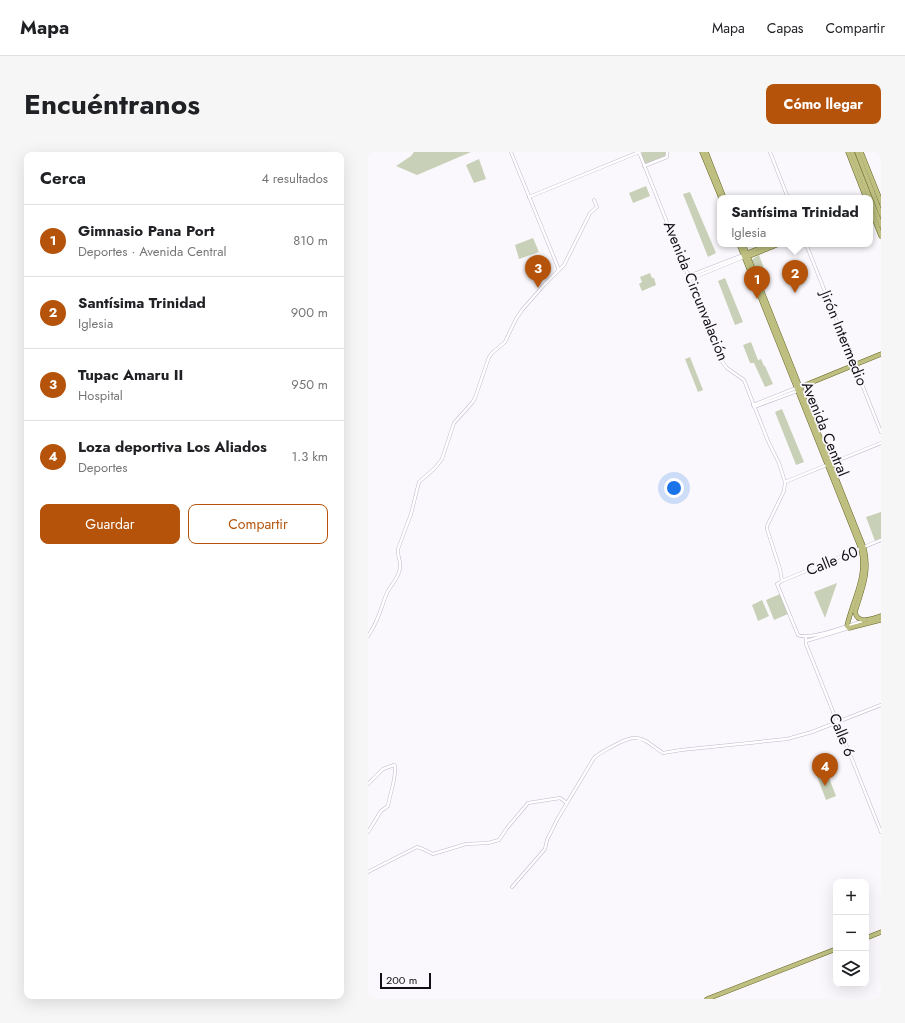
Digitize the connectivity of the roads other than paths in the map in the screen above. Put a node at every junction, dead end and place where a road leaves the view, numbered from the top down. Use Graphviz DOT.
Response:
graph roads {
  1 [pos="511,152"];
  2 [pos="639,152"];
  3 [pos="667,152"];
  4 [pos="702,152"];
  5 [pos="706,152"];
  6 [pos="770,152"];
  7 [pos="848,152"];
  8 [pos="852,152"];
  9 [pos="857,152"];
  10 [pos="861,152"];
  11 [pos="644,166"];
  12 [pos="720,195"];
  13 [pos="723,195"];
  14 [pos="787,195"];
  15 [pos="865,195"];
  16 [pos="869,195"];
  17 [pos="873,195"];
  18 [pos="529,197"];
  19 [pos="594,200"];
  20 [pos="876,204"];
  21 [pos="881,214"];
  22 [pos="881,225"];
  23 [pos="881,236"];
  24 [pos="740,247"];
  25 [pos="744,247"];
  26 [pos="764,247"];
  27 [pos="769,247"];
  28 [pos="807,247"];
  29 [pos="745,256"];
  30 [pos="559,271"];
  31 [pos="690,278"];
  32 [pos="881,356"];
  33 [pos="855,366"];
  34 [pos="798,389"];
  35 [pos="754,406"];
  36 [pos="881,432"];
  37 [pos="881,443"];
  38 [pos="828,464"];
  39 [pos="791,480"];
  40 [pos="786,482"];
  41 [pos="786,487"];
  42 [pos="881,540"];
  43 [pos="862,548"];
  44 [pos="782,580"];
  45 [pos="881,616"];
  46 [pos="881,620"];
  47 [pos="863,621"];
  48 [pos="848,627"];
  49 [pos="368,636"];
  50 [pos="806,637"];
  51 [pos="806,641"];
  52 [pos="881,705"];
  53 [pos="837,722"];
  54 [pos="368,784"];
  55 [pos="567,803"];
  56 [pos="368,832"];
  57 [pos="881,832"];
  58 [pos="368,872"];
  59 [pos="512,887"];
  60 [pos="881,932"];
  61 [pos="869,937"];
  62 [pos="833,950"];
  63 [pos="707,999"];
  1 -- 18 [label="street"];
  2 -- 11 [label="street, Avenida Circunvalación"];
  2 -- 18 [label="street"];
  3 -- 11 [label="street"];
  4 -- 12 [label="main road"];
  5 -- 13 [label="main road"];
  6 -- 14 [label="street"];
  7 -- 15 [label="main road"];
  8 -- 16 [label="main road"];
  9 -- 17 [label="main road"];
  10 -- 20 [label="main road"];
  11 -- 31 [label="street, Avenida Circunvalación"];
  18 -- 30 [label="street"];
  19 -- 30 [label="street"];
  20 -- 21 [label="main road"];
  20 -- 22 [label="main road"];
  20 -- 23 [label="main road"];
  24 -- 29 [label="main road, Avenida Central"];
  25 -- 29 [label="main road, Avenida Central"];
  26 -- 29 [label="main road"];
  27 -- 29 [label="main road"];
  28 -- 33 [label="street, Jirón Intermedio"];
  29 -- 31 [label="street"];
  29 -- 34 [label="main road, Avenida Central"];
  30 -- 49 [label="street"];
  31 -- 35 [label="street, Avenida Circunvalación"];
  32 -- 33 [label="main road"];
  33 -- 34 [label="main road"];
  33 -- 36 [label="street, Jirón Intermedio"];
  34 -- 35 [label="street"];
  34 -- 38 [label="main road, Avenida Central"];
  35 -- 40 [label="street, Avenida Circunvalación"];
  37 -- 38 [label="street"];
  38 -- 39 [label="street"];
  38 -- 43 [label="main road, Avenida Central"];
  39 -- 40 [label="street"];
  39 -- 41 [label="street"];
  40 -- 41 [label="street, Avenida Circunvalación"];
  41 -- 44 [label="street, Avenida Circunvalación"];
  42 -- 43 [label="street, Calle 60"];
  43 -- 44 [label="street, Calle 60"];
  43 -- 47 [label="main road, Avenida Central"];
  43 -- 48 [label="main road, Avenida Central"];
  44 -- 50 [label="street, Calle 60"];
  45 -- 47 [label="main road"];
  46 -- 48 [label="main road"];
  47 -- 48 [label="street"];
  48 -- 50 [label="street"];
  48 -- 51 [label="street"];
  50 -- 51 [label="street, Calle 6"];
  51 -- 53 [label="street, Calle 6"];
  52 -- 53 [label="street"];
  53 -- 55 [label="street"];
  53 -- 57 [label="street, Calle 6"];
  54 -- 56 [label="street"];
  55 -- 58 [label="street"];
  55 -- 59 [label="street"];
  60 -- 61 [label="main road"];
  62 -- 63 [label="main road"];
}
